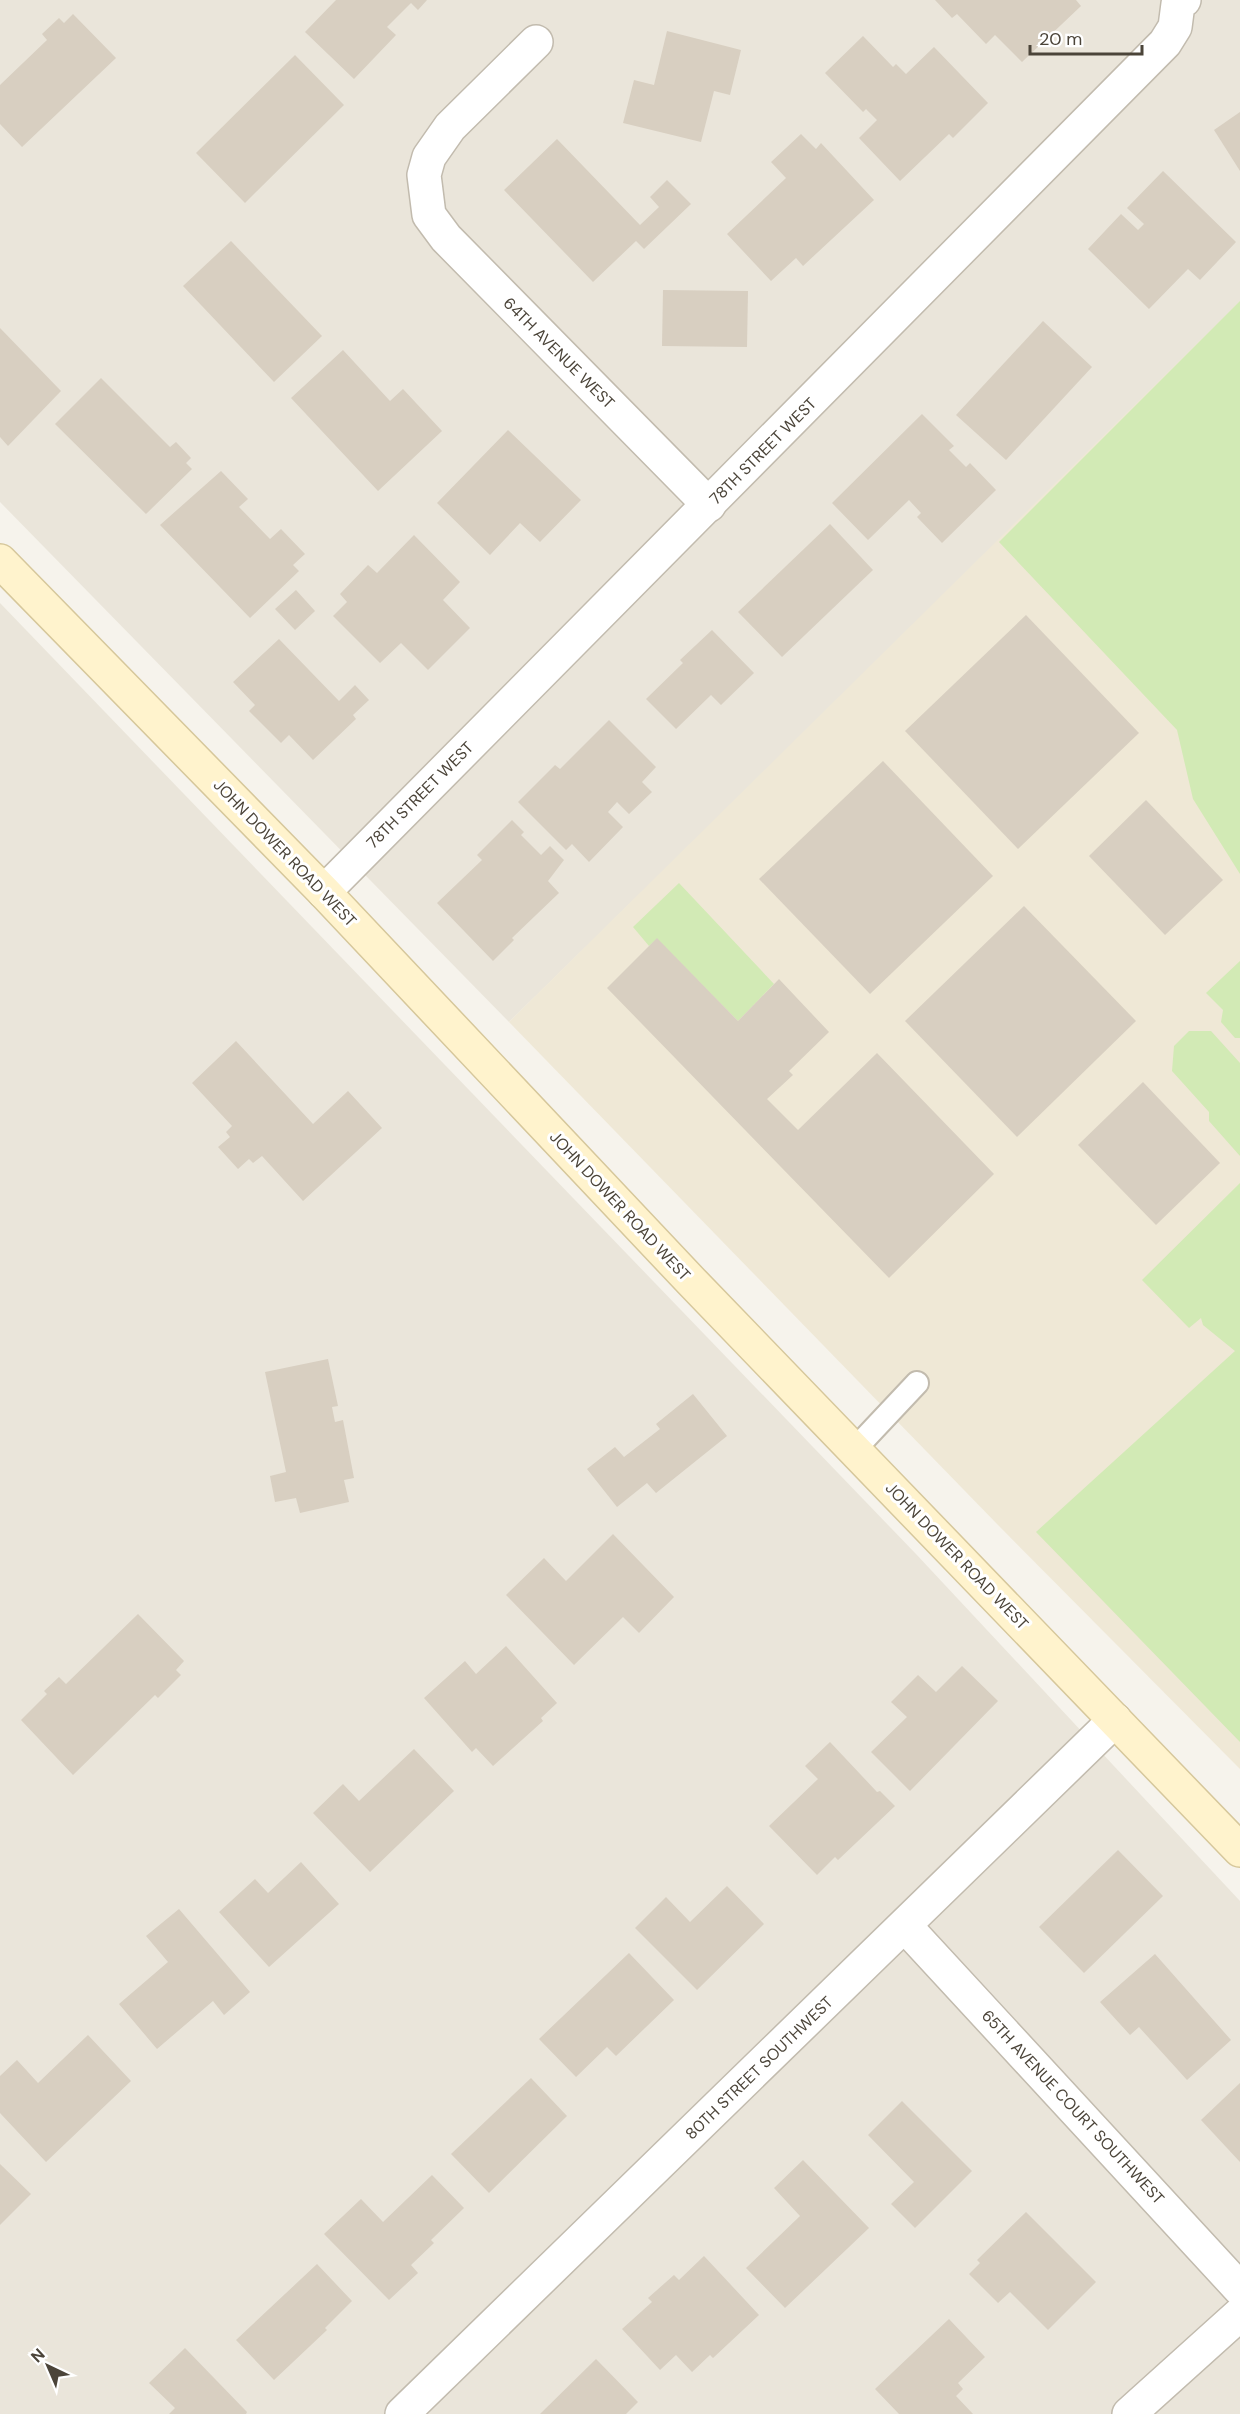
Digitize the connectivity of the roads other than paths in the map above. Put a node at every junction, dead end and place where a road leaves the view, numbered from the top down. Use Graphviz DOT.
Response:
graph roads {
  1 [pos="1180,1"];
  2 [pos="536,42"];
  3 [pos="709,505"];
  4 [pos="0,561"];
  5 [pos="324,892"];
  6 [pos="916,1383"];
  7 [pos="854,1450"];
  8 [pos="1115,1720"];
  9 [pos="1240,1850"];
  10 [pos="905,1926"];
  11 [pos="1240,2289"];
  12 [pos="1240,2314"];
  13 [pos="402,2414"];
  14 [pos="1129,2414"];
  1 -- 3 [label="street, 78TH STREET WEST"];
  2 -- 3 [label="street, 64TH AVENUE WEST"];
  3 -- 5 [label="street, 78TH STREET WEST"];
  4 -- 5 [label="street, JOHN DOWER ROAD WEST"];
  5 -- 7 [label="street, JOHN DOWER ROAD WEST"];
  6 -- 7 [label="lane"];
  7 -- 8 [label="street, JOHN DOWER ROAD WEST"];
  8 -- 9 [label="street, JOHN DOWER ROAD WEST"];
  8 -- 10 [label="street, 80TH STREET SOUTHWEST"];
  10 -- 11 [label="street, 65TH AVENUE COURT SOUTHWEST"];
  10 -- 13 [label="street, 80TH STREET SOUTHWEST"];
  12 -- 14 [label="street"];
}
